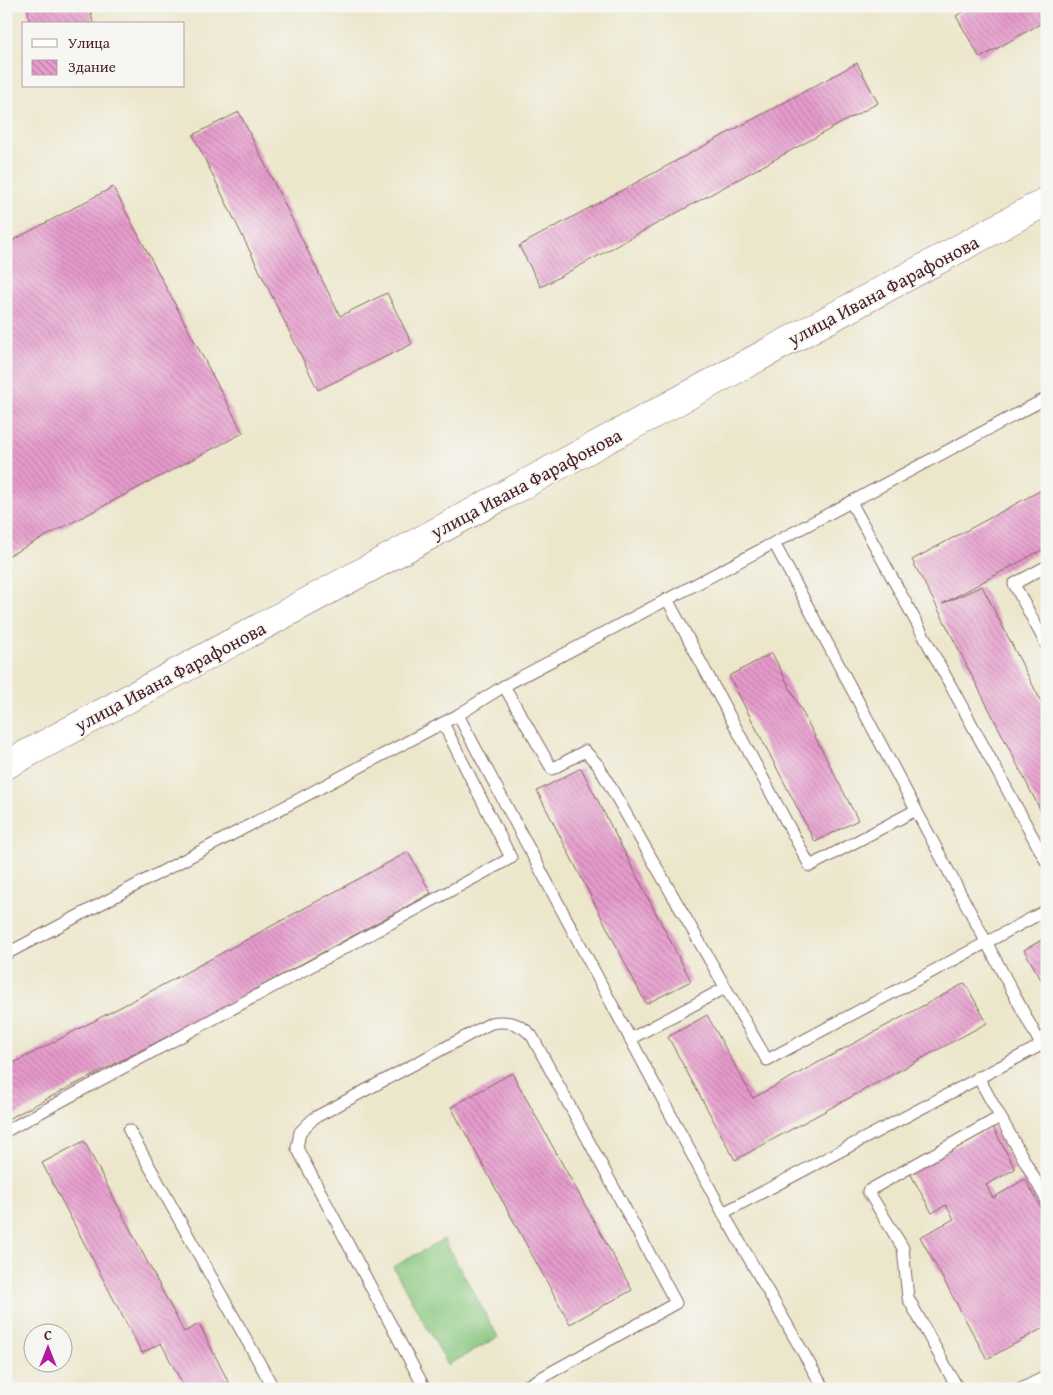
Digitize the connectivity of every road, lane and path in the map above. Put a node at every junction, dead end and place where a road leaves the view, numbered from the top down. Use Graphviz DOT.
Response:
graph roads {
  1 [pos="1047,201"];
  2 [pos="1047,398"];
  3 [pos="851,502"];
  4 [pos="774,542"];
  5 [pos="1047,566"];
  6 [pos="667,599"];
  7 [pos="1047,646"];
  8 [pos="504,686"];
  9 [pos="458,715"];
  10 [pos="443,722"];
  11 [pos="6,765"];
  12 [pos="916,810"];
  13 [pos="1042,845"];
  14 [pos="1047,863"];
  15 [pos="1047,910"];
  16 [pos="987,942"];
  17 [pos="6,954"];
  18 [pos="725,988"];
  19 [pos="630,1039"];
  20 [pos="1044,1043"];
  21 [pos="978,1077"];
  22 [pos="1000,1117"];
  23 [pos="129,1130"];
  24 [pos="6,1131"];
  25 [pos="1047,1201"];
  26 [pos="724,1212"];
  27 [pos="1047,1376"];
  28 [pos="274,1389"];
  29 [pos="426,1389"];
  30 [pos="521,1389"];
  31 [pos="824,1389"];
  32 [pos="958,1389"];
  33 [pos="1021,1389"];
  1 -- 11 [label="street, улица Ивана Фарафонова"];
  2 -- 3 [label="lane"];
  3 -- 4 [label="lane"];
  3 -- 13 [label="lane"];
  4 -- 6 [label="lane"];
  4 -- 12 [label="lane"];
  5 -- 7 [label="lane"];
  6 -- 8 [label="lane"];
  6 -- 12 [label="lane"];
  8 -- 9 [label="lane"];
  8 -- 18 [label="lane"];
  9 -- 10 [label="lane"];
  9 -- 19 [label="lane"];
  10 -- 17 [label="lane"];
  10 -- 24 [label="lane"];
  12 -- 16 [label="lane"];
  13 -- 14 [label="lane"];
  15 -- 16 [label="lane"];
  16 -- 18 [label="lane"];
  16 -- 20 [label="lane"];
  18 -- 19 [label="lane"];
  19 -- 26 [label="lane"];
  20 -- 21 [label="lane"];
  21 -- 22 [label="lane"];
  21 -- 26 [label="lane"];
  22 -- 25 [label="lane"];
  22 -- 32 [label="lane"];
  23 -- 28 [label="lane"];
  26 -- 31 [label="lane"];
  27 -- 33 [label="lane"];
  29 -- 30 [label="lane"];
}
